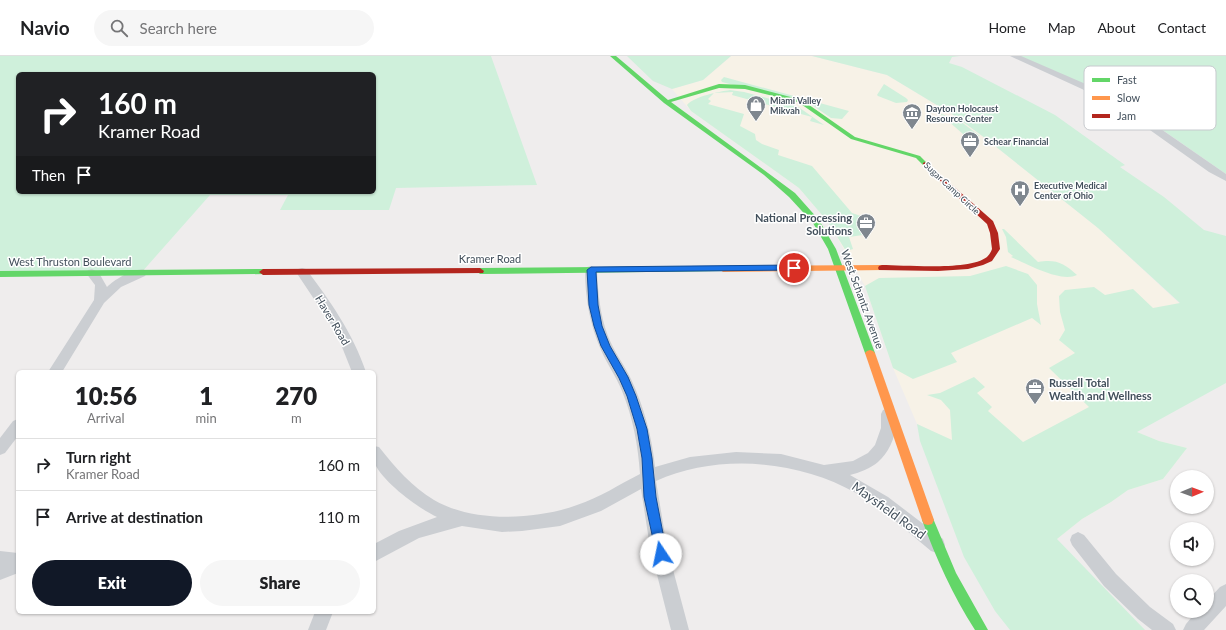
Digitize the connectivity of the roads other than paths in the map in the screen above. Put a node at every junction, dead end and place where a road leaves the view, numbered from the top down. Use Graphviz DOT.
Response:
graph roads {
  1 [pos="613,56"];
  2 [pos="1014,56"];
  3 [pos="1084,87"];
  4 [pos="666,102"];
  5 [pos="1156,130"];
  6 [pos="1226,178"];
  7 [pos="839,268"];
  8 [pos="591,270"];
  9 [pos="302,272"];
  10 [pos="92,273"];
  11 [pos="141,273"];
  12 [pos="0,274"];
  13 [pos="100,300"];
  14 [pos="56,370"];
  15 [pos="357,370"];
  16 [pos="887,404"];
  17 [pos="16,428"];
  18 [pos="0,449"];
  19 [pos="376,454"];
  20 [pos="818,469"];
  21 [pos="648,477"];
  22 [pos="462,518"];
  23 [pos="1078,540"];
  24 [pos="937,545"];
  25 [pos="376,553"];
  26 [pos="0,559"];
  27 [pos="16,561"];
  28 [pos="16,566"];
  29 [pos="0,572"];
  30 [pos="1226,593"];
  31 [pos="323,614"];
  32 [pos="317,630"];
  33 [pos="680,630"];
  34 [pos="982,630"];
  35 [pos="1168,630"];
  36 [pos="1192,630"];
  1 -- 4 [label="street, West Schantz Avenue"];
  2 -- 3 [label="street"];
  4 -- 7 [label="street, West Schantz Avenue"];
  4 -- 7 [label="street, Sugar Camp Circle"];
  5 -- 6 [label="street"];
  7 -- 8 [label="street, Kramer Road"];
  7 -- 16 [label="street, West Schantz Avenue"];
  8 -- 9 [label="street, Kramer Road"];
  8 -- 21 [label="street"];
  9 -- 11 [label="street, Kramer Road"];
  9 -- 15 [label="street, Haver Road"];
  10 -- 11 [label="street, West Thruston Boulevard"];
  10 -- 12 [label="street, West Thruston Boulevard"];
  10 -- 13 [label="street"];
  11 -- 13 [label="street"];
  13 -- 14 [label="street"];
  16 -- 20 [label="street, Maysfield Road"];
  16 -- 24 [label="street, West Schantz Avenue"];
  17 -- 18 [label="street"];
  19 -- 22 [label="street, Maysfield Road"];
  20 -- 21 [label="street, Maysfield Road"];
  20 -- 24 [label="street, Maysfield Road"];
  21 -- 22 [label="street, Maysfield Road"];
  21 -- 33 [label="street"];
  22 -- 25 [label="street"];
  23 -- 35 [label="street"];
  24 -- 34 [label="street, West Schantz Avenue"];
  26 -- 27 [label="street"];
  28 -- 29 [label="street"];
  30 -- 36 [label="street"];
  31 -- 32 [label="street"];
}
